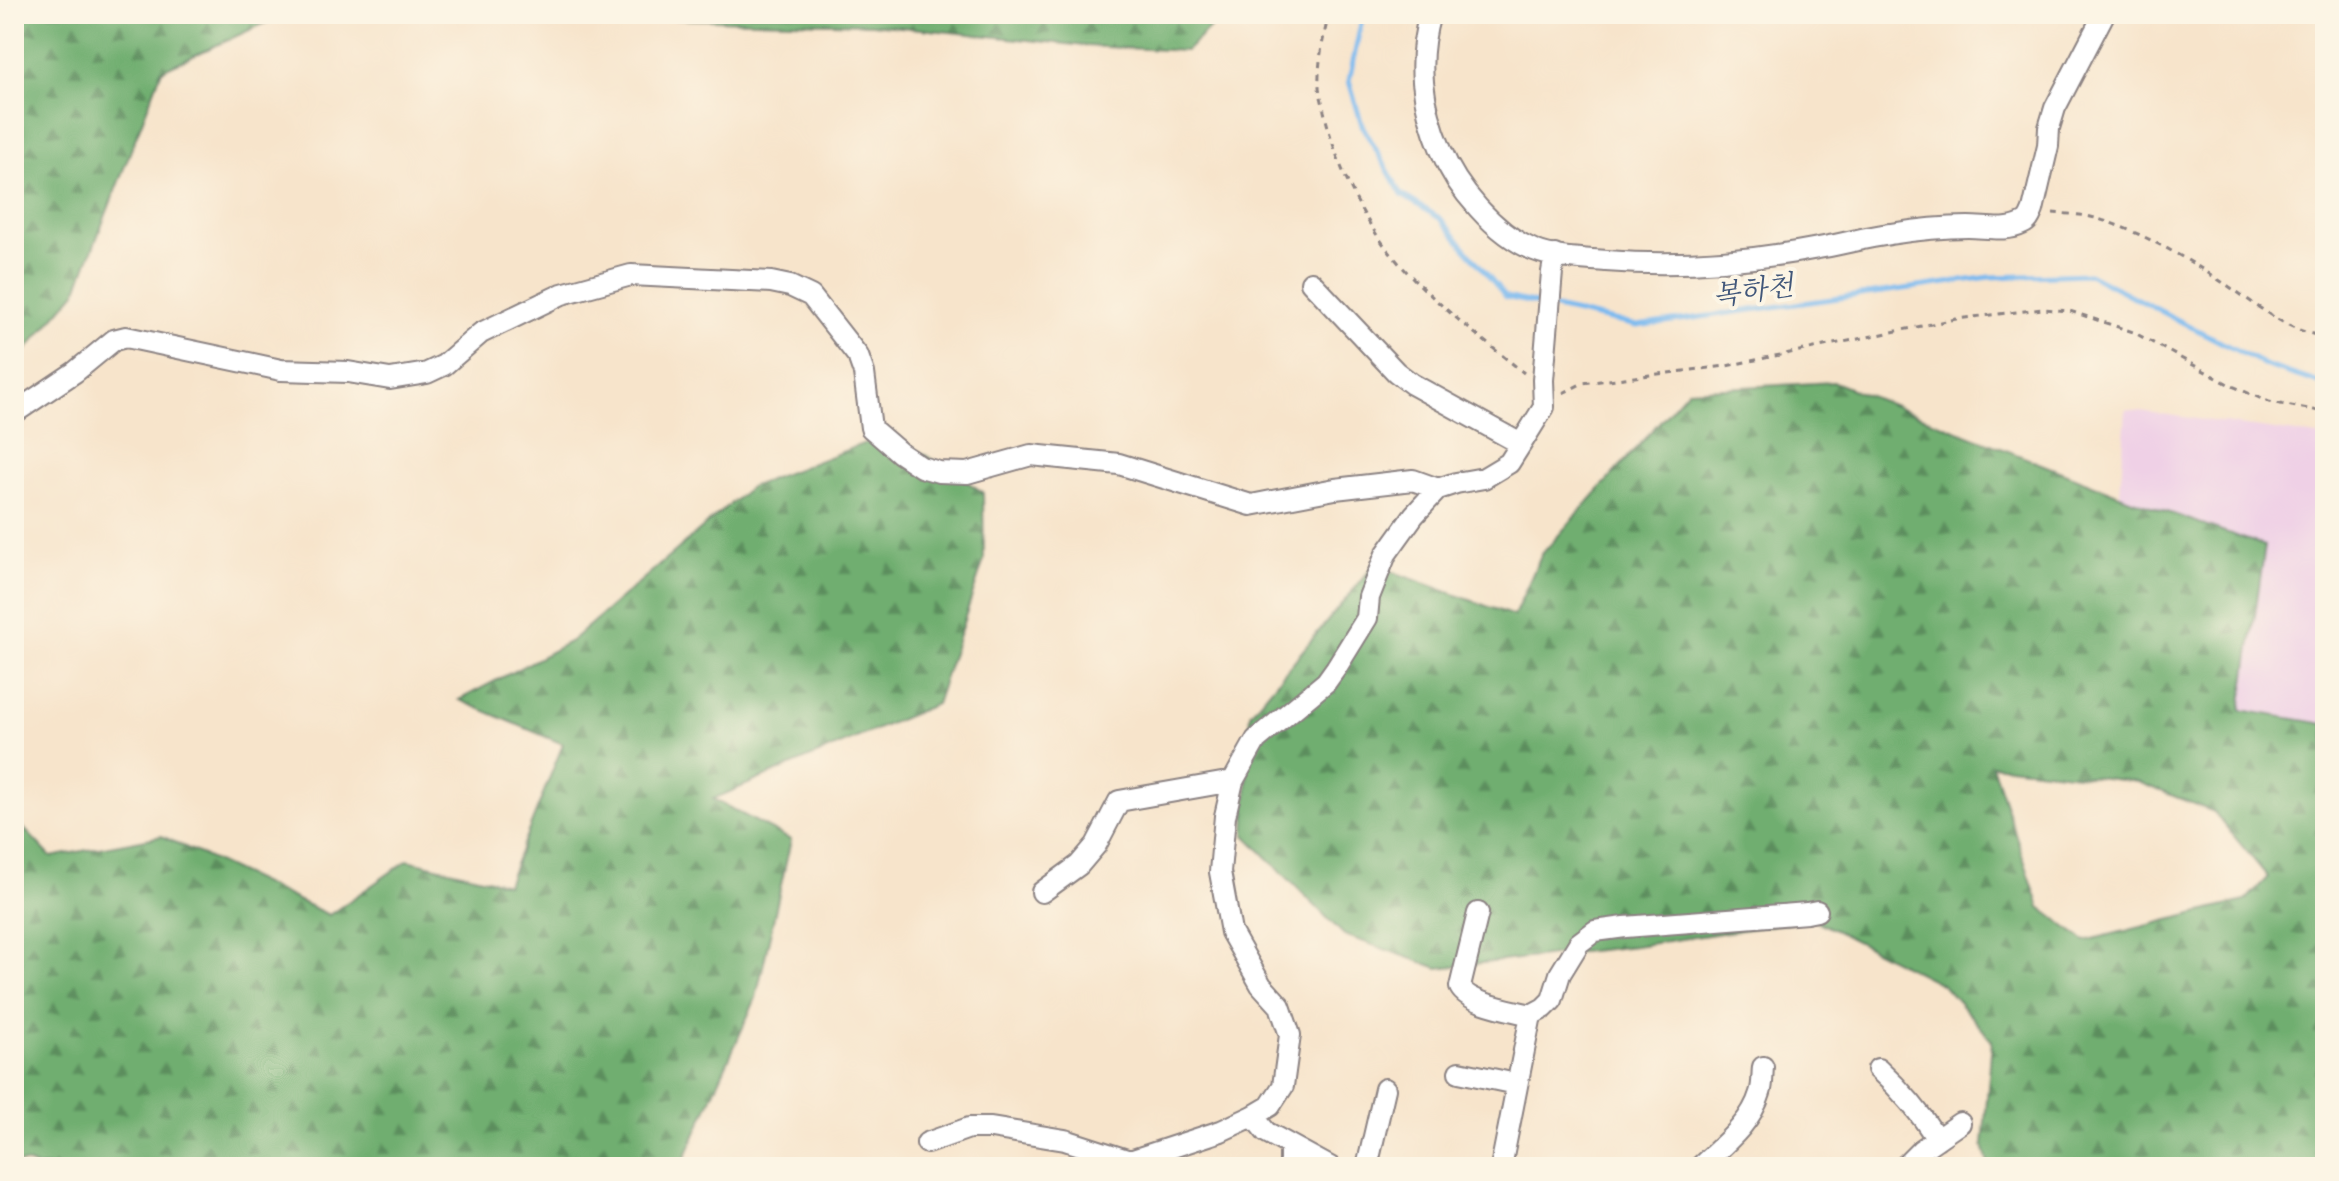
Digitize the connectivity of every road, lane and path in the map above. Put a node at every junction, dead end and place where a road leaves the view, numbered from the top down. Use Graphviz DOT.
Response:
graph roads {
  1 [pos="1329,14"];
  2 [pos="1430,14"];
  3 [pos="2104,14"];
  4 [pos="2033,210"];
  5 [pos="1554,263"];
  6 [pos="1311,282"];
  7 [pos="2325,336"];
  8 [pos="1544,374"];
  9 [pos="1544,407"];
  10 [pos="2325,412"];
  11 [pos="14,413"];
  12 [pos="1521,444"];
  13 [pos="1438,489"];
  14 [pos="1233,781"];
  15 [pos="1042,892"];
  16 [pos="1817,911"];
  17 [pos="1478,913"];
  18 [pos="1531,1015"];
  19 [pos="1763,1067"];
  20 [pos="1878,1069"];
  21 [pos="1459,1072"];
  22 [pos="1516,1084"];
  23 [pos="1385,1089"];
  24 [pos="1253,1116"];
  25 [pos="1960,1123"];
  26 [pos="1937,1139"];
  27 [pos="927,1143"];
  28 [pos="1290,1157"];
  29 [pos="1126,1164"];
  30 [pos="1908,1165"];
  31 [pos="1330,1167"];
  32 [pos="1367,1167"];
  33 [pos="1501,1167"];
  34 [pos="1700,1167"];
  1 -- 8 [label="path"];
  2 -- 5 [label="street"];
  3 -- 4 [label="street"];
  4 -- 5 [label="street"];
  4 -- 7 [label="path"];
  5 -- 8 [label="street"];
  6 -- 12 [label="street"];
  8 -- 9 [label="street"];
  9 -- 10 [label="path"];
  9 -- 12 [label="street"];
  11 -- 13 [label="street"];
  12 -- 13 [label="street"];
  13 -- 14 [label="street"];
  14 -- 15 [label="street"];
  14 -- 24 [label="street"];
  16 -- 18 [label="street"];
  17 -- 18 [label="street"];
  18 -- 22 [label="street"];
  19 -- 34 [label="street"];
  20 -- 26 [label="street"];
  21 -- 22 [label="street"];
  22 -- 33 [label="street"];
  23 -- 32 [label="street"];
  24 -- 28 [label="street"];
  24 -- 29 [label="street"];
  25 -- 26 [label="street"];
  26 -- 30 [label="street"];
  27 -- 29 [label="street"];
  28 -- 31 [label="street"];
}
